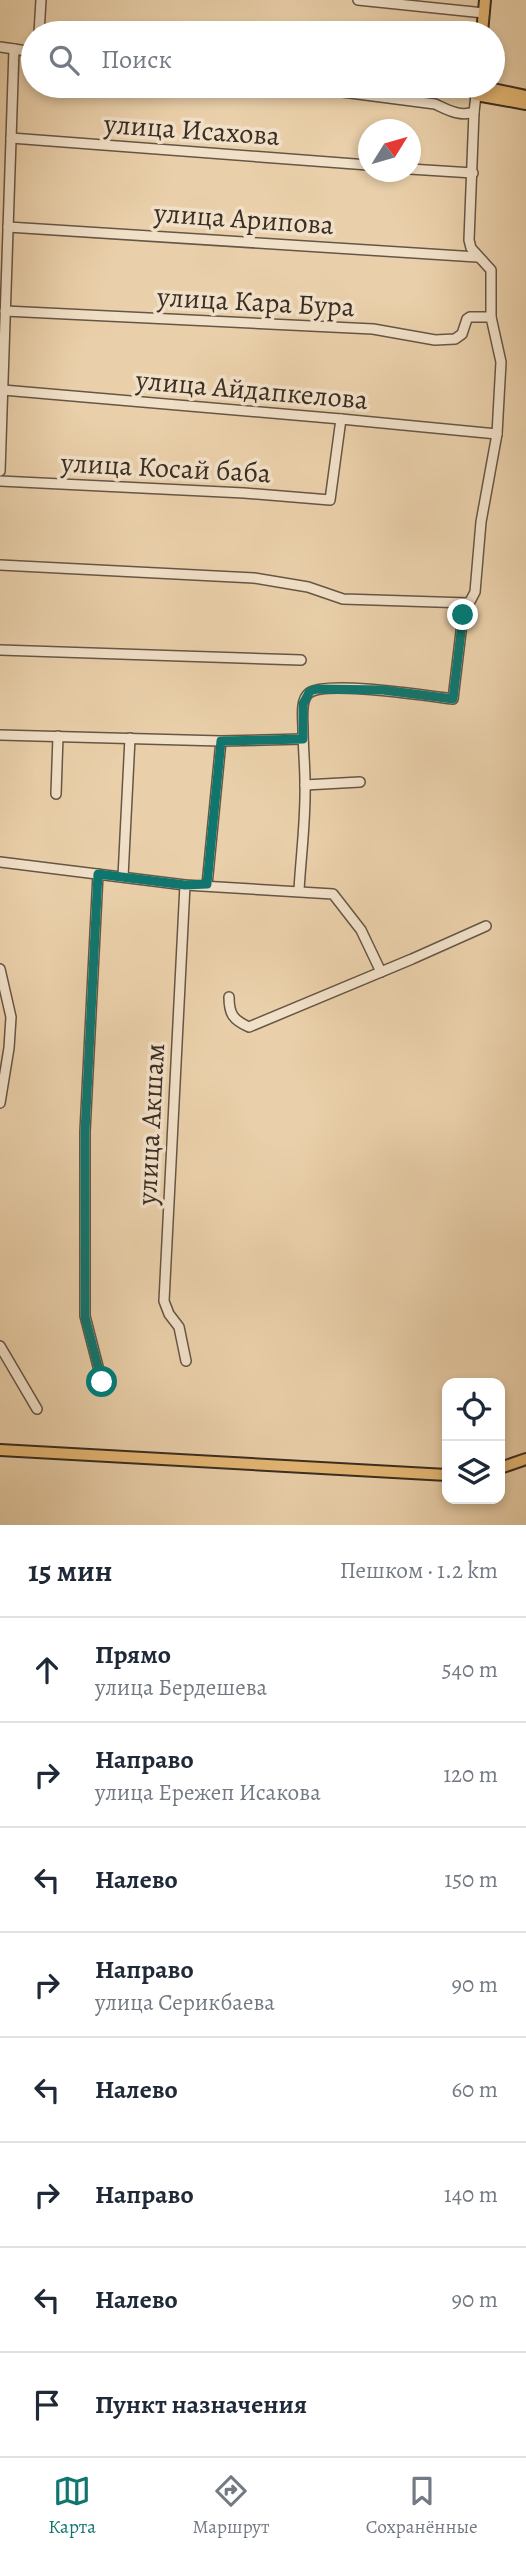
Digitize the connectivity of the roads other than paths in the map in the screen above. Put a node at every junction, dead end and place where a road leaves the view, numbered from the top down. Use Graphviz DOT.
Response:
graph roads {
  1 [pos="41,0"];
  2 [pos="358,0"];
  3 [pos="485,0"];
  4 [pos="484,13"];
  5 [pos="40,21"];
  6 [pos="483,21"];
  7 [pos="0,47"];
  8 [pos="14,49"];
  9 [pos="21,50"];
  10 [pos="505,93"];
  11 [pos="526,96"];
  12 [pos="505,97"];
  13 [pos="389,98"];
  14 [pos="476,98"];
  15 [pos="526,104"];
  16 [pos="474,113"];
  17 [pos="11,138"];
  18 [pos="358,164"];
  19 [pos="421,170"];
  20 [pos="473,173"];
  21 [pos="8,227"];
  22 [pos="477,257"];
  23 [pos="5,311"];
  24 [pos="491,317"];
  25 [pos="3,390"];
  26 [pos="341,419"];
  27 [pos="497,434"];
  28 [pos="0,471"];
  29 [pos="0,481"];
  30 [pos="0,565"];
  31 [pos="468,603"];
  32 [pos="0,650"];
  33 [pos="301,660"];
  34 [pos="0,735"];
  35 [pos="58,736"];
  36 [pos="130,738"];
  37 [pos="303,739"];
  38 [pos="221,741"];
  39 [pos="360,782"];
  40 [pos="305,785"];
  41 [pos="56,794"];
  42 [pos="0,862"];
  43 [pos="98,874"];
  44 [pos="123,877"];
  45 [pos="207,884"];
  46 [pos="185,885"];
  47 [pos="299,890"];
  48 [pos="486,926"];
  49 [pos="0,969"];
  50 [pos="382,972"];
  51 [pos="229,997"];
  52 [pos="0,1103"];
  53 [pos="0,1346"];
  54 [pos="186,1361"];
  55 [pos="102,1382"];
  56 [pos="37,1409"];
  57 [pos="0,1450"];
  58 [pos="526,1459"];
  59 [pos="505,1466"];
  60 [pos="442,1475"];
  1 -- 5 [label="street"];
  2 -- 4 [label="street"];
  3 -- 4 [label="main road"];
  4 -- 6 [label="main road"];
  7 -- 8 [label="street"];
  8 -- 9 [label="street"];
  8 -- 17 [label="street"];
  10 -- 11 [label="main road"];
  12 -- 15 [label="main road"];
  13 -- 16 [label="street"];
  14 -- 16 [label="street"];
  16 -- 20 [label="street"];
  17 -- 18 [label="street, улица Исахова"];
  17 -- 21 [label="street"];
  19 -- 20 [label="street"];
  20 -- 22 [label="street"];
  21 -- 22 [label="street, улица Арипова"];
  21 -- 23 [label="street"];
  22 -- 24 [label="street"];
  23 -- 24 [label="street, улица Кара Бура"];
  23 -- 25 [label="street"];
  24 -- 27 [label="street"];
  25 -- 26 [label="street, улица Айдапкелова"];
  25 -- 28 [label="street"];
  26 -- 27 [label="street, улица Айдапкелова"];
  26 -- 29 [label="street, улица Косай баба"];
  27 -- 31 [label="street"];
  30 -- 31 [label="street"];
  31 -- 37 [label="street"];
  32 -- 33 [label="street"];
  34 -- 35 [label="street"];
  35 -- 36 [label="street"];
  35 -- 41 [label="street"];
  36 -- 38 [label="street"];
  36 -- 44 [label="street"];
  37 -- 38 [label="street"];
  37 -- 40 [label="street"];
  38 -- 45 [label="street"];
  39 -- 40 [label="street"];
  40 -- 47 [label="street"];
  42 -- 43 [label="street"];
  43 -- 44 [label="street"];
  43 -- 55 [label="street"];
  44 -- 46 [label="street"];
  45 -- 46 [label="street"];
  45 -- 47 [label="street"];
  46 -- 54 [label="street, улица Акшам"];
  47 -- 50 [label="street"];
  48 -- 50 [label="street"];
  49 -- 52 [label="street"];
  50 -- 51 [label="street"];
  53 -- 56 [label="street"];
  57 -- 60 [label="main road"];
  58 -- 59 [label="main road"];
}
